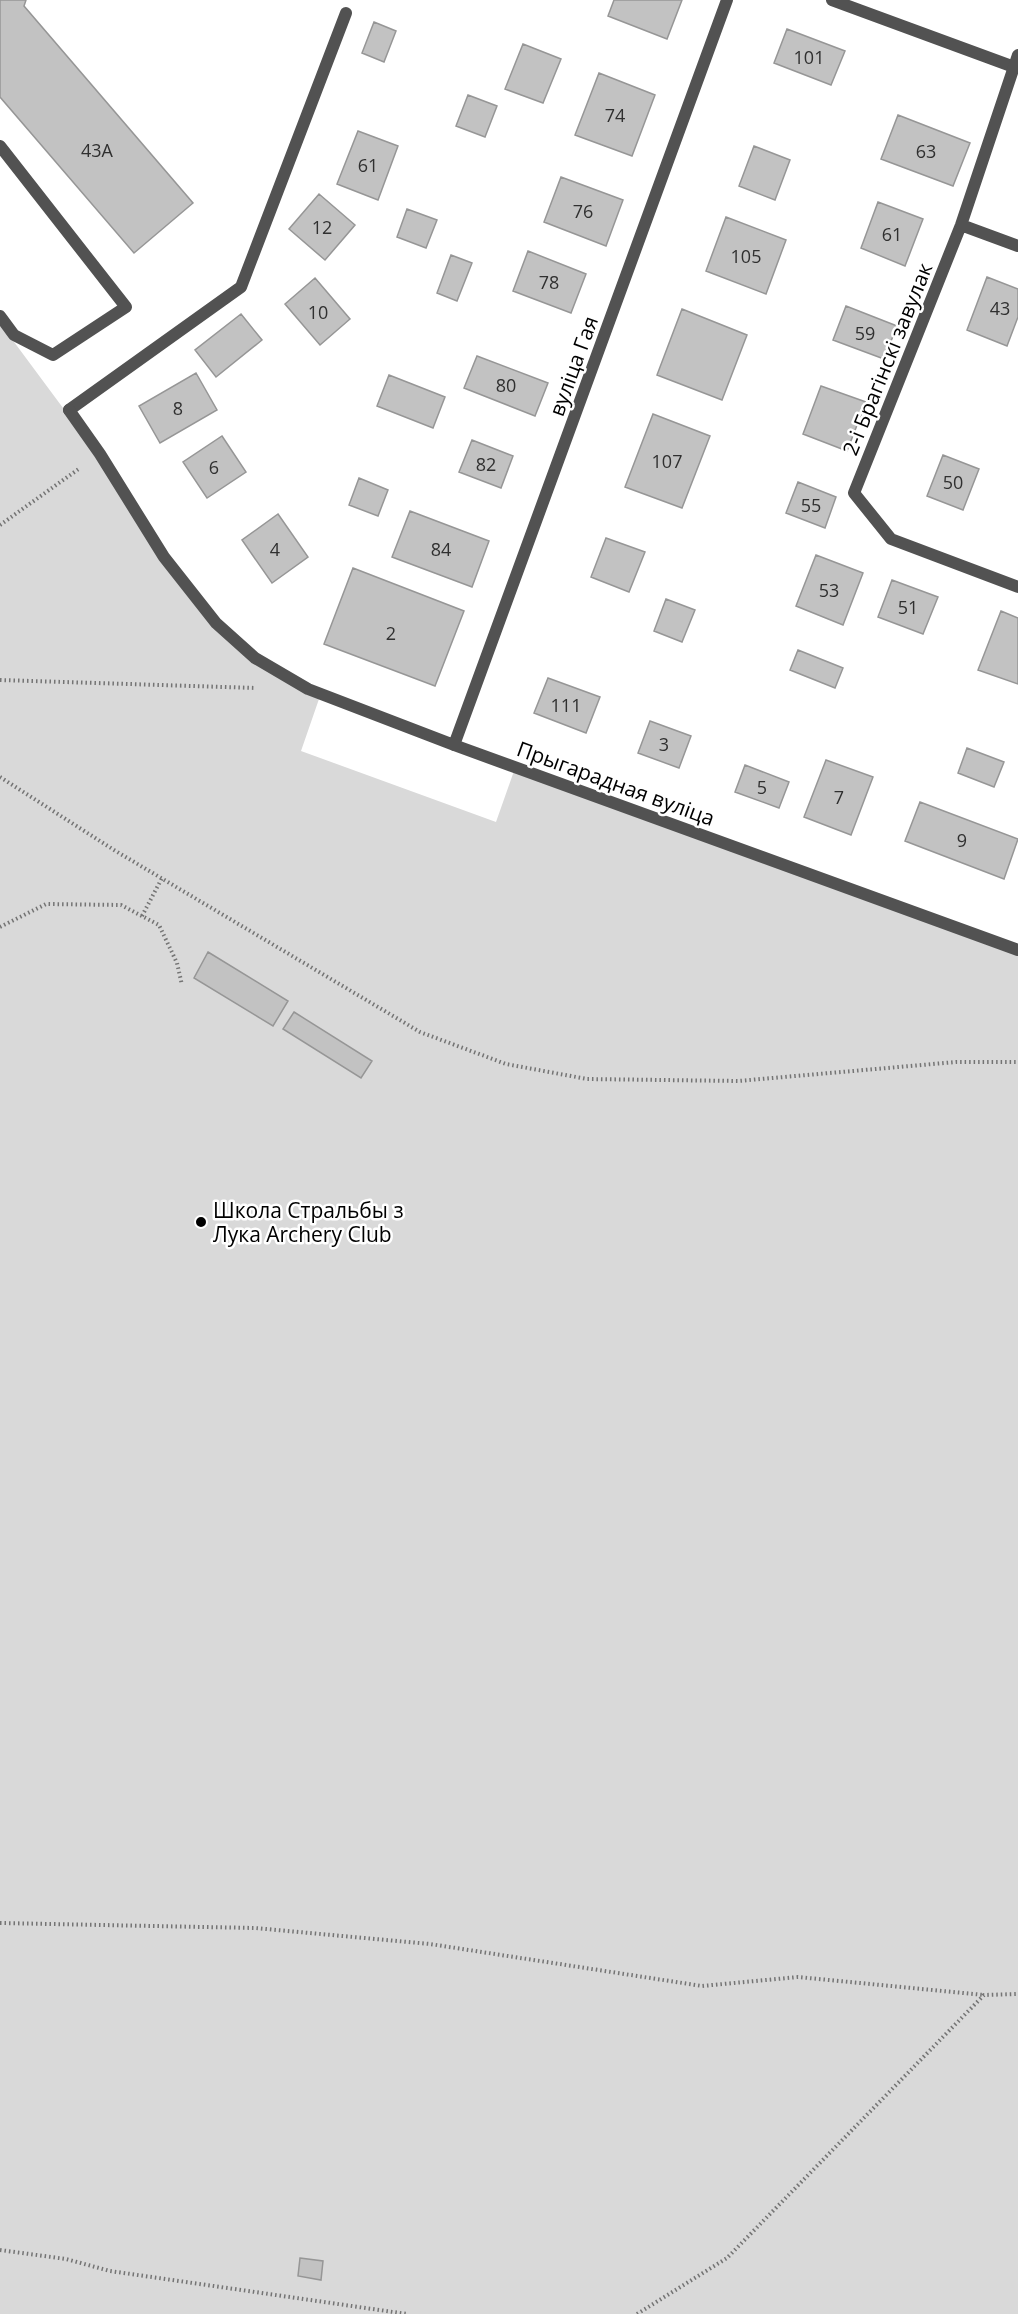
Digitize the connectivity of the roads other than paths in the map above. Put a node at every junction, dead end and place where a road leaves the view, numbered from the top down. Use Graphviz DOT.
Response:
graph roads {
  1 [pos="727,0"];
  2 [pos="832,0"];
  3 [pos="346,14"];
  4 [pos="1018,55"];
  5 [pos="1014,67"];
  6 [pos="0,146"];
  7 [pos="961,225"];
  8 [pos="1018,246"];
  9 [pos="0,316"];
  10 [pos="1018,587"];
  11 [pos="454,745"];
  12 [pos="1018,950"];
  1 -- 11 [label="street, вуліца Гая"];
  2 -- 5 [label="street"];
  3 -- 11 [label="street, Прыгарадная вуліца"];
  4 -- 5 [label="street, 2-і Брагінскі завулак"];
  5 -- 7 [label="street, 2-і Брагінскі завулак"];
  6 -- 9 [label="street"];
  7 -- 8 [label="street"];
  7 -- 10 [label="street, 2-і Брагінскі завулак"];
  11 -- 12 [label="street, Прыгарадная вуліца"];
}
